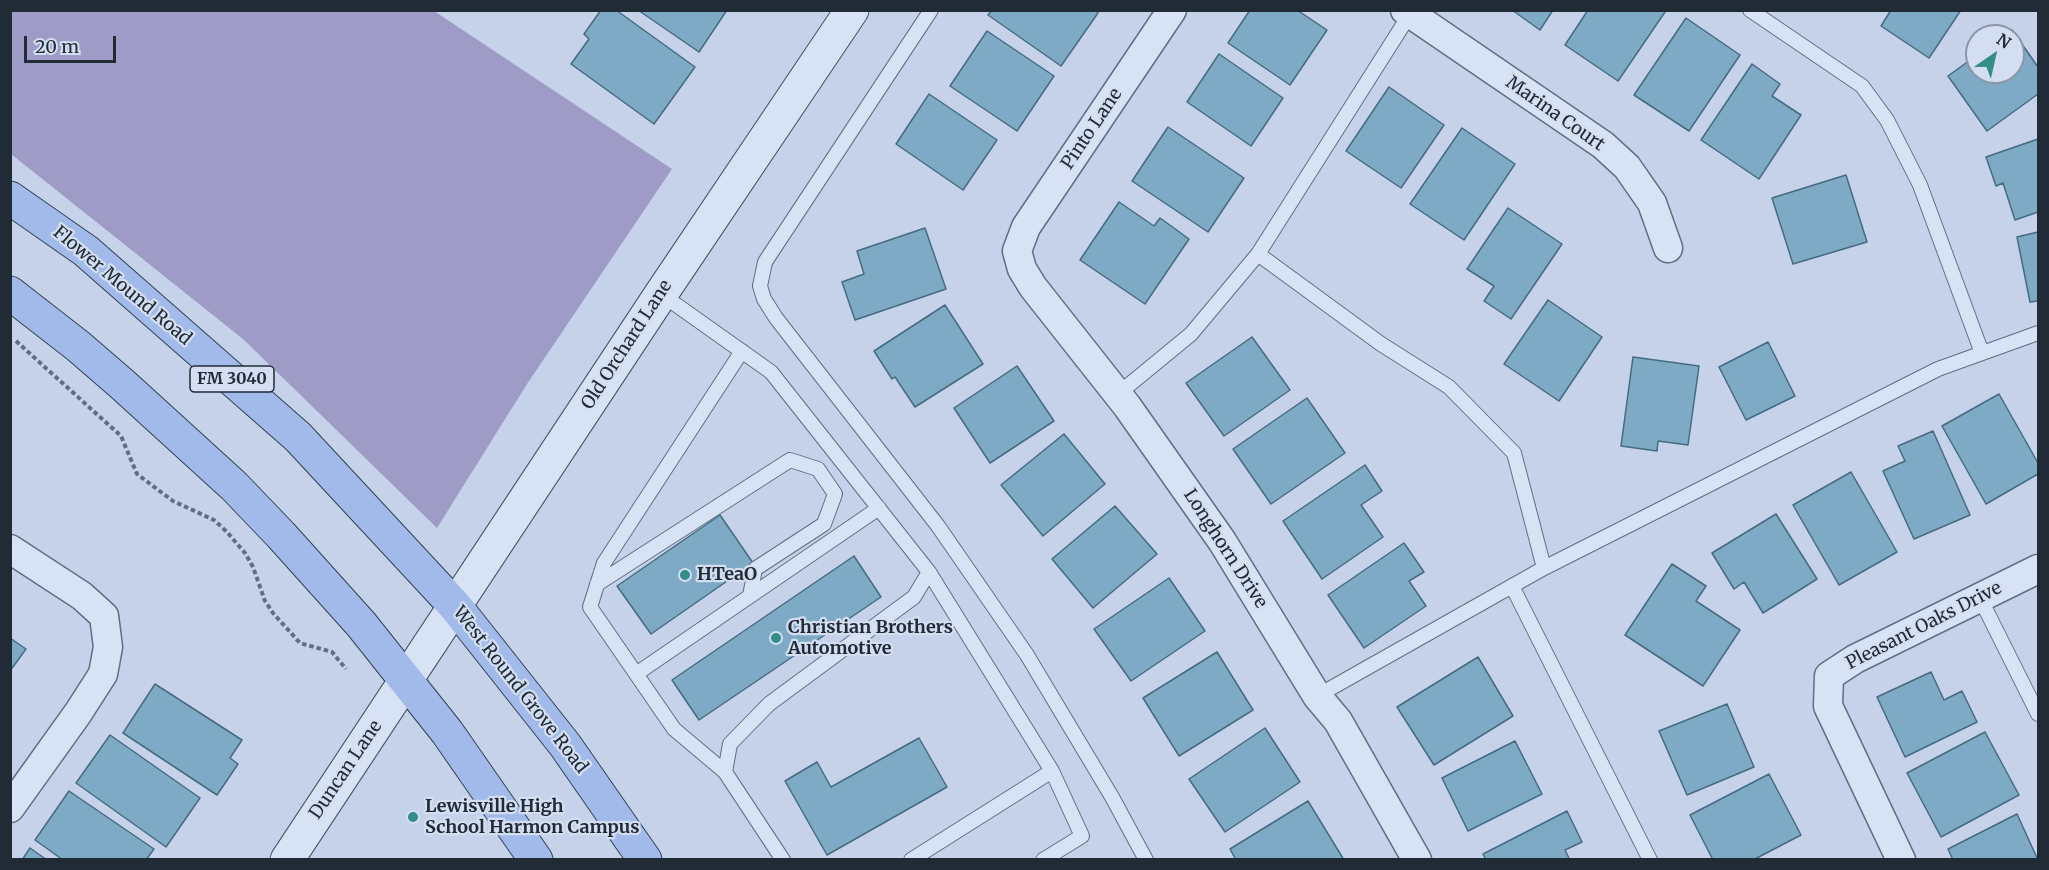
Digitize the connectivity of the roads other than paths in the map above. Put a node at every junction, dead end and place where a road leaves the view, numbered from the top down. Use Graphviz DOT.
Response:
graph roads {
  1 [pos="852,10"];
  2 [pos="931,10"];
  3 [pos="1750,10"];
  4 [pos="1408,12"];
  5 [pos="1163,14"];
  6 [pos="10,198"];
  7 [pos="1668,248"];
  8 [pos="1017,251"];
  9 [pos="1258,254"];
  10 [pos="10,294"];
  11 [pos="661,294"];
  12 [pos="2038,333"];
  13 [pos="742,351"];
  14 [pos="1982,353"];
  15 [pos="1118,394"];
  16 [pos="879,508"];
  17 [pos="10,549"];
  18 [pos="1544,568"];
  19 [pos="2038,569"];
  20 [pos="929,572"];
  21 [pos="433,581"];
  22 [pos="597,584"];
  23 [pos="1512,586"];
  24 [pos="750,596"];
  25 [pos="1980,598"];
  26 [pos="455,606"];
  27 [pos="636,674"];
  28 [pos="405,681"];
  29 [pos="1317,696"];
  30 [pos="2038,714"];
  31 [pos="1052,771"];
  32 [pos="725,772"];
  33 [pos="10,808"];
  34 [pos="286,860"];
  35 [pos="536,860"];
  36 [pos="645,860"];
  37 [pos="783,860"];
  38 [pos="910,860"];
  39 [pos="1043,860"];
  40 [pos="1146,860"];
  41 [pos="1417,860"];
  42 [pos="1650,860"];
  43 [pos="1901,860"];
  1 -- 11 [label="street, Old Orchard Lane"];
  2 -- 40 [label="lane"];
  3 -- 14 [label="lane"];
  4 -- 7 [label="street, Marina Court"];
  4 -- 9 [label="lane"];
  5 -- 8 [label="street, Pinto Lane"];
  6 -- 21 [label="main road, Flower Mound Road / FM 3040"];
  8 -- 15 [label="street, Longhorn Drive"];
  9 -- 15 [label="lane"];
  9 -- 18 [label="lane"];
  10 -- 28 [label="main road"];
  11 -- 13 [label="lane"];
  11 -- 26 [label="street, Old Orchard Lane"];
  12 -- 14 [label="lane"];
  13 -- 16 [label="lane"];
  13 -- 22 [label="lane"];
  14 -- 18 [label="lane"];
  15 -- 29 [label="street, Longhorn Drive"];
  16 -- 20 [label="lane"];
  16 -- 24 [label="lane"];
  17 -- 33 [label="street"];
  18 -- 23 [label="lane"];
  19 -- 25 [label="street, Pleasant Oaks Drive"];
  20 -- 31 [label="lane"];
  20 -- 32 [label="lane"];
  21 -- 26 [label="main road, West Round Grove Road / FM 3040"];
  22 -- 24 [label="lane"];
  22 -- 27 [label="lane"];
  23 -- 29 [label="lane"];
  23 -- 42 [label="lane"];
  24 -- 27 [label="lane"];
  25 -- 30 [label="lane"];
  25 -- 43 [label="street, Pleasant Oaks Drive"];
  26 -- 28 [label="street, Old Orchard Lane"];
  26 -- 36 [label="main road, West Round Grove Road / FM 3040"];
  27 -- 32 [label="lane"];
  28 -- 34 [label="street, Duncan Lane"];
  28 -- 35 [label="main road"];
  29 -- 41 [label="street, Longhorn Drive"];
  31 -- 38 [label="lane"];
  31 -- 39 [label="lane"];
  32 -- 37 [label="lane"];
}
